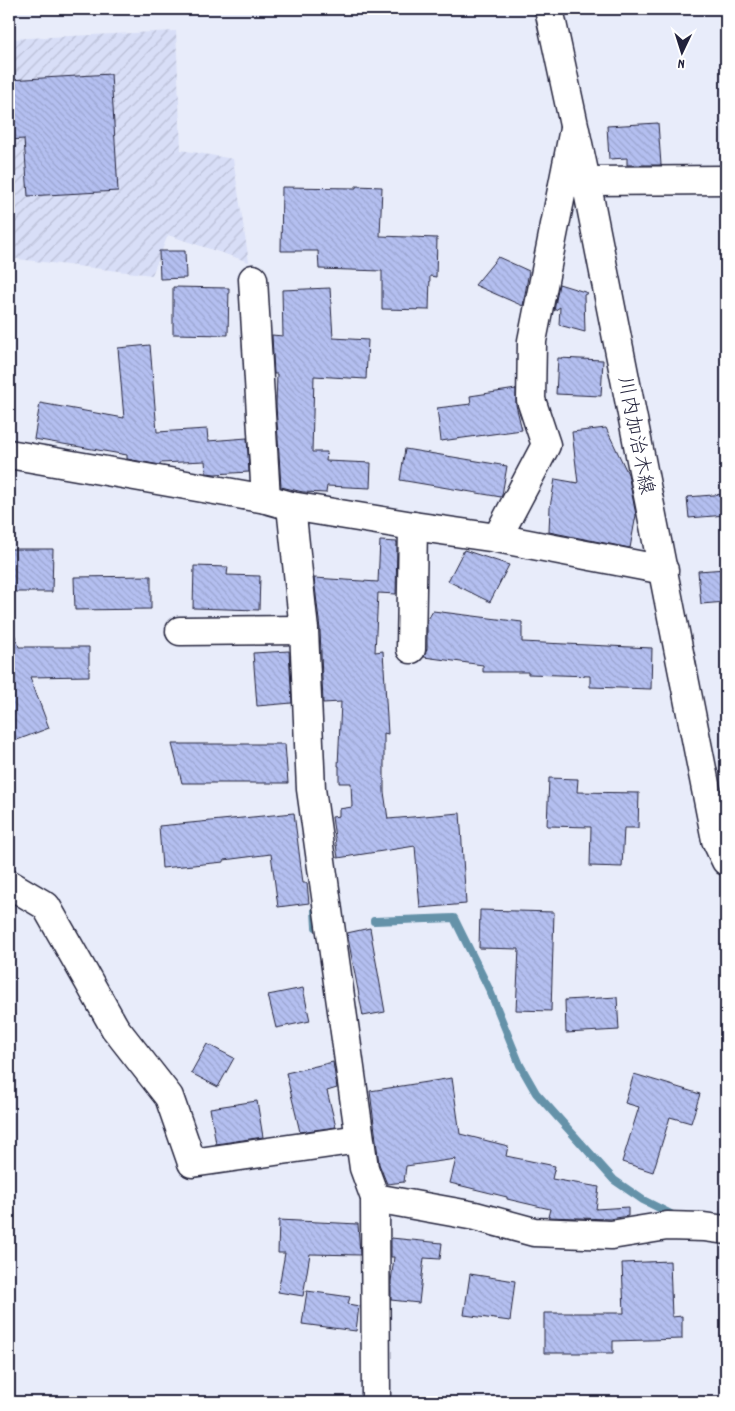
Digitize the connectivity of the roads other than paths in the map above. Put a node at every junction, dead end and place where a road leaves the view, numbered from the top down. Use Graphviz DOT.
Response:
graph roads {
  1 [pos="549,9"];
  2 [pos="574,129"];
  3 [pos="726,180"];
  4 [pos="586,181"];
  5 [pos="253,279"];
  6 [pos="9,454"];
  7 [pos="278,502"];
  8 [pos="413,526"];
  9 [pos="497,538"];
  10 [pos="664,570"];
  11 [pos="303,630"];
  12 [pos="180,631"];
  13 [pos="411,649"];
  14 [pos="726,860"];
  15 [pos="9,884"];
  16 [pos="359,1139"];
  17 [pos="375,1198"];
  18 [pos="726,1230"];
  19 [pos="376,1402"];
  1 -- 2 [label="street, 川内加治木線"];
  2 -- 4 [label="street, 川内加治木線"];
  2 -- 9 [label="street"];
  3 -- 4 [label="street"];
  4 -- 10 [label="street, 川内加治木線"];
  5 -- 7 [label="street"];
  6 -- 7 [label="street"];
  7 -- 8 [label="street"];
  7 -- 11 [label="street"];
  8 -- 9 [label="street"];
  8 -- 13 [label="street"];
  9 -- 10 [label="street"];
  10 -- 14 [label="street, 川内加治木線"];
  11 -- 12 [label="street"];
  11 -- 16 [label="street"];
  15 -- 16 [label="street"];
  16 -- 17 [label="street"];
  17 -- 18 [label="street"];
  17 -- 19 [label="street"];
}
